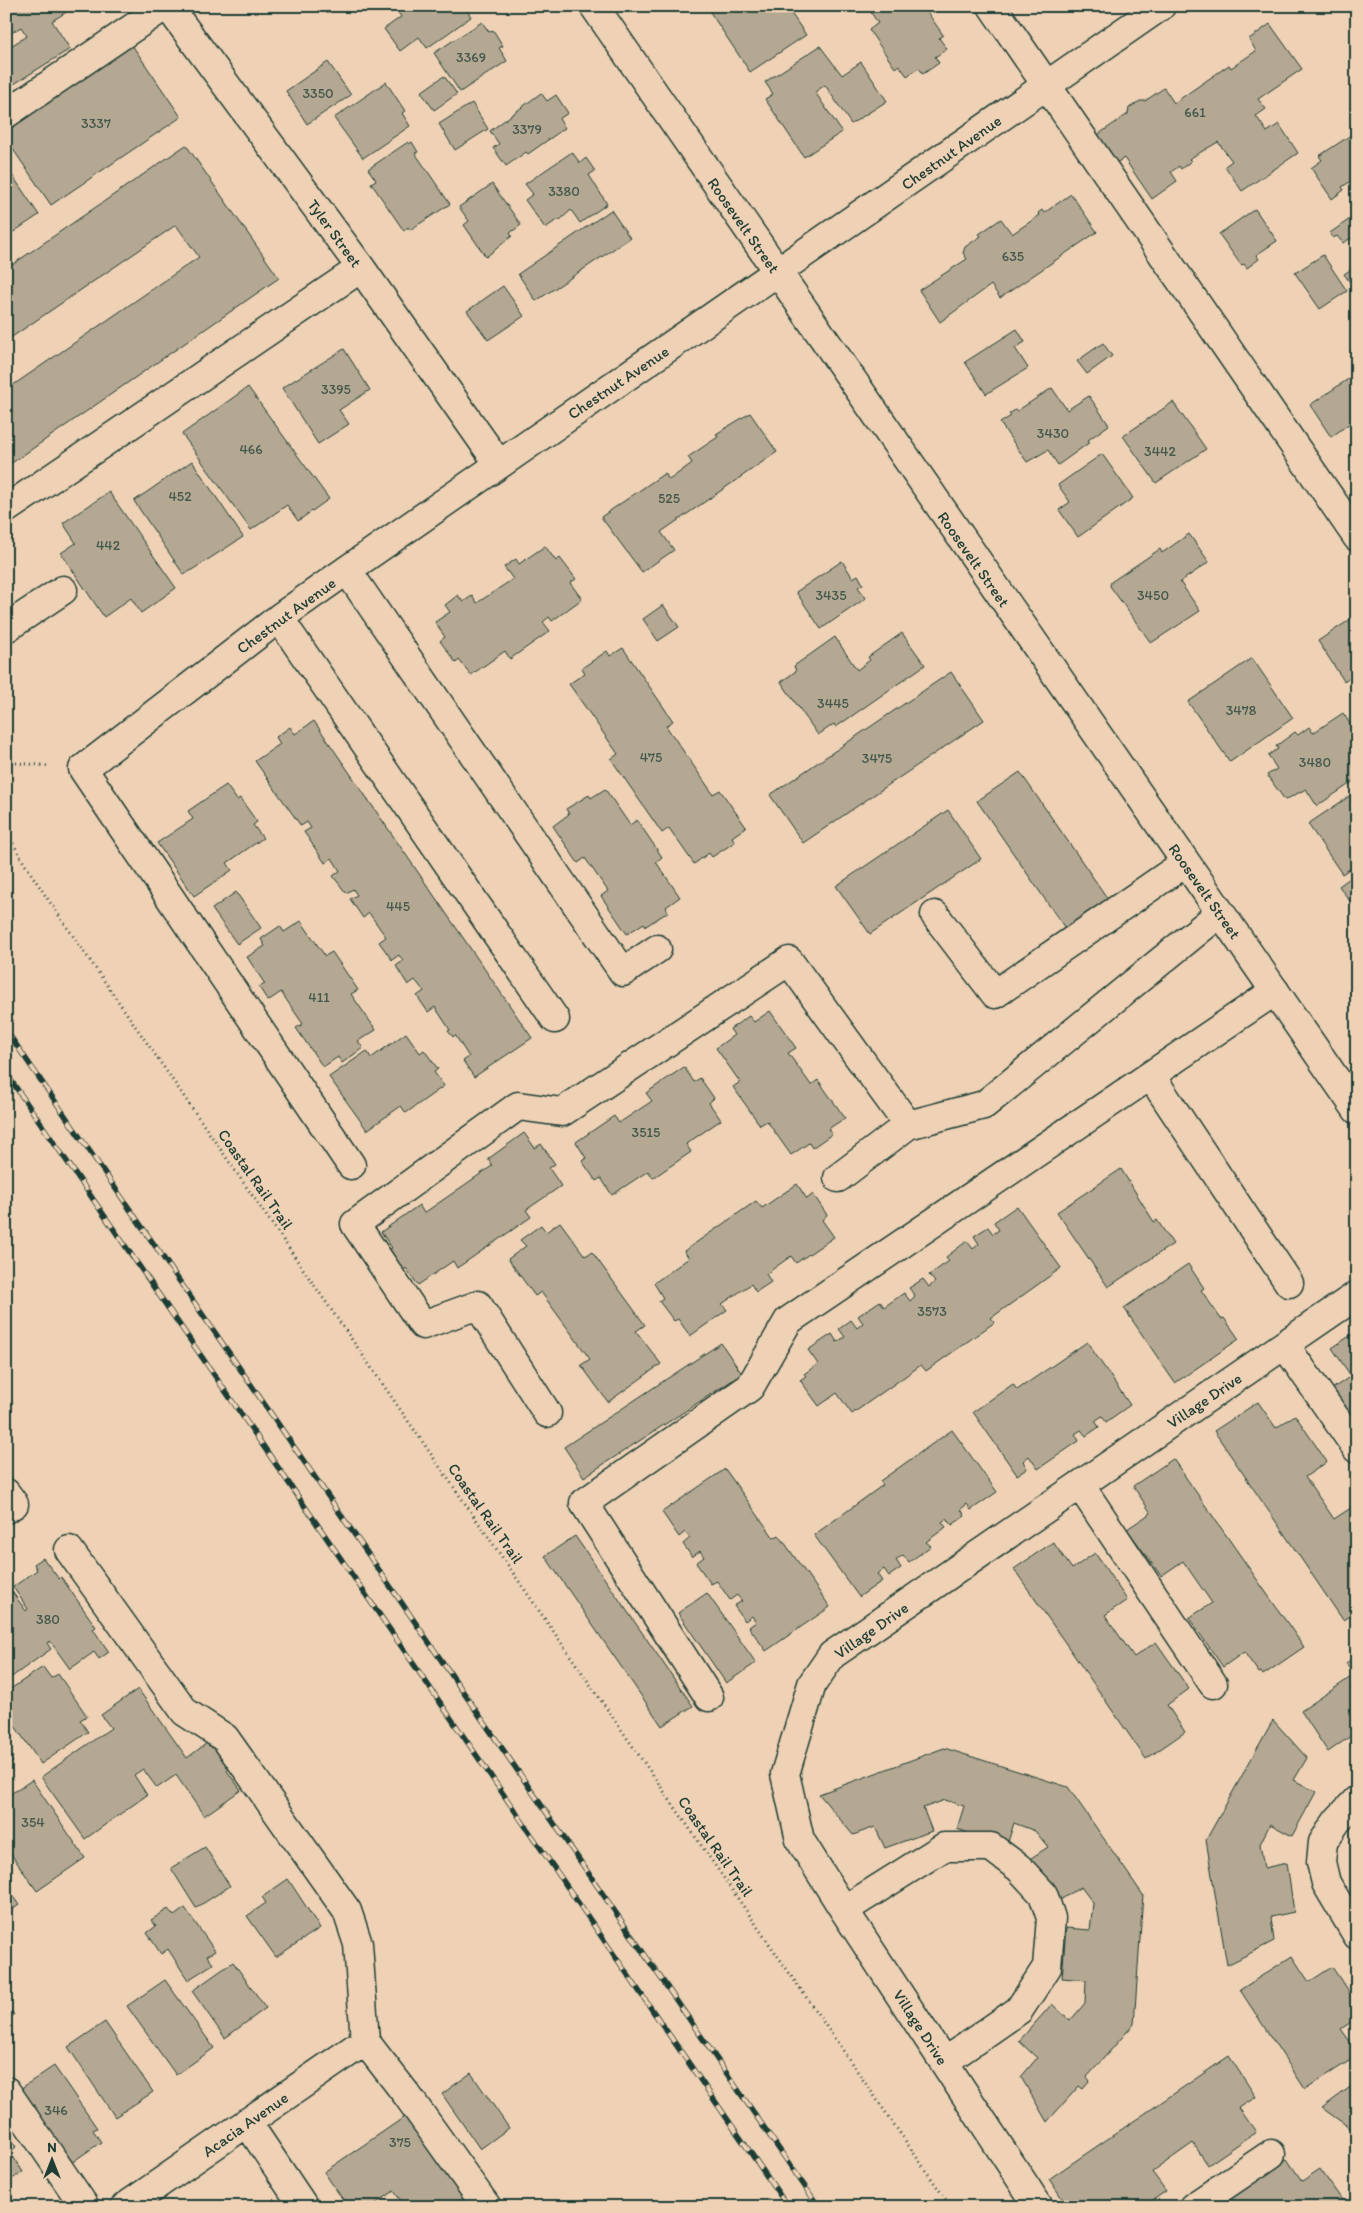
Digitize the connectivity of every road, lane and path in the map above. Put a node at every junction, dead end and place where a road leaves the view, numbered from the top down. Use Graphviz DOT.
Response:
graph roads {
  1 [pos="166,6"];
  2 [pos="594,6"];
  3 [pos="992,6"];
  4 [pos="1161,6"];
  5 [pos="1047,86"];
  6 [pos="6,114"];
  7 [pos="361,268"];
  8 [pos="776,272"];
  9 [pos="498,464"];
  10 [pos="6,509"];
  11 [pos="1357,538"];
  12 [pos="347,570"];
  13 [pos="63,590"];
  14 [pos="279,618"];
  15 [pos="6,628"];
  16 [pos="6,762"];
  17 [pos="82,769"];
  18 [pos="6,830"];
  19 [pos="1185,863"];
  20 [pos="1220,913"];
  21 [pos="935,915"];
  22 [pos="657,949"];
  23 [pos="1275,991"];
  24 [pos="555,1019"];
  25 [pos="1151,1076"];
  26 [pos="1357,1110"];
  27 [pos="908,1125"];
  28 [pos="351,1165"];
  29 [pos="838,1178"];
  30 [pos="1289,1284"];
  31 [pos="1357,1295"];
  32 [pos="1284,1345"];
  33 [pos="547,1413"];
  34 [pos="1357,1449"];
  35 [pos="1080,1485"];
  36 [pos="6,1493"];
  37 [pos="6,1509"];
  38 [pos="69,1550"];
  39 [pos="1213,1684"];
  40 [pos="709,1697"];
  41 [pos="1357,1800"];
  42 [pos="844,1910"];
  43 [pos="1357,1935"];
  44 [pos="365,2041"];
  45 [pos="944,2062"];
  46 [pos="6,2091"];
  47 [pos="247,2122"];
  48 [pos="1272,2154"];
  49 [pos="84,2207"];
  50 [pos="125,2207"];
  51 [pos="304,2207"];
  52 [pos="487,2207"];
  53 [pos="951,2207"];
  54 [pos="1039,2207"];
  55 [pos="1193,2207"];
  1 -- 6 [label="street"];
  1 -- 7 [label="street, Tyler Street"];
  2 -- 8 [label="street, Roosevelt Street"];
  3 -- 5 [label="street"];
  4 -- 5 [label="street, Chestnut Avenue"];
  5 -- 8 [label="street, Chestnut Avenue"];
  5 -- 11 [label="street"];
  7 -- 9 [label="street, Tyler Street"];
  7 -- 10 [label="street"];
  8 -- 9 [label="street, Chestnut Avenue"];
  8 -- 19 [label="street, Roosevelt Street"];
  9 -- 12 [label="street, Chestnut Avenue"];
  12 -- 14 [label="street, Chestnut Avenue"];
  12 -- 22 [label="street"];
  13 -- 15 [label="street"];
  14 -- 17 [label="street, Chestnut Avenue"];
  14 -- 24 [label="street"];
  16 -- 17 [label="path"];
  17 -- 28 [label="street"];
  18 -- 53 [label="path, Coastal Rail Trail"];
  19 -- 20 [label="street, Roosevelt Street"];
  19 -- 21 [label="street"];
  20 -- 23 [label="street, Roosevelt Street"];
  20 -- 27 [label="street"];
  23 -- 25 [label="street"];
  23 -- 26 [label="street, Roosevelt Street"];
  25 -- 30 [label="street"];
  25 -- 40 [label="street"];
  27 -- 29 [label="street"];
  27 -- 33 [label="street"];
  31 -- 32 [label="street, Village Drive"];
  32 -- 34 [label="street"];
  32 -- 35 [label="street, Village Drive"];
  35 -- 39 [label="street"];
  35 -- 42 [label="street, Village Drive"];
  36 -- 37 [label="street"];
  38 -- 44 [label="street"];
  41 -- 43 [label="street"];
  42 -- 45 [label="street, Village Drive"];
  42 -- 45 [label="street"];
  44 -- 47 [label="street, Acacia Avenue"];
  44 -- 52 [label="street"];
  45 -- 54 [label="street, Village Drive"];
  46 -- 49 [label="street"];
  47 -- 50 [label="street, Acacia Avenue"];
  47 -- 51 [label="street"];
  48 -- 55 [label="street"];
}
